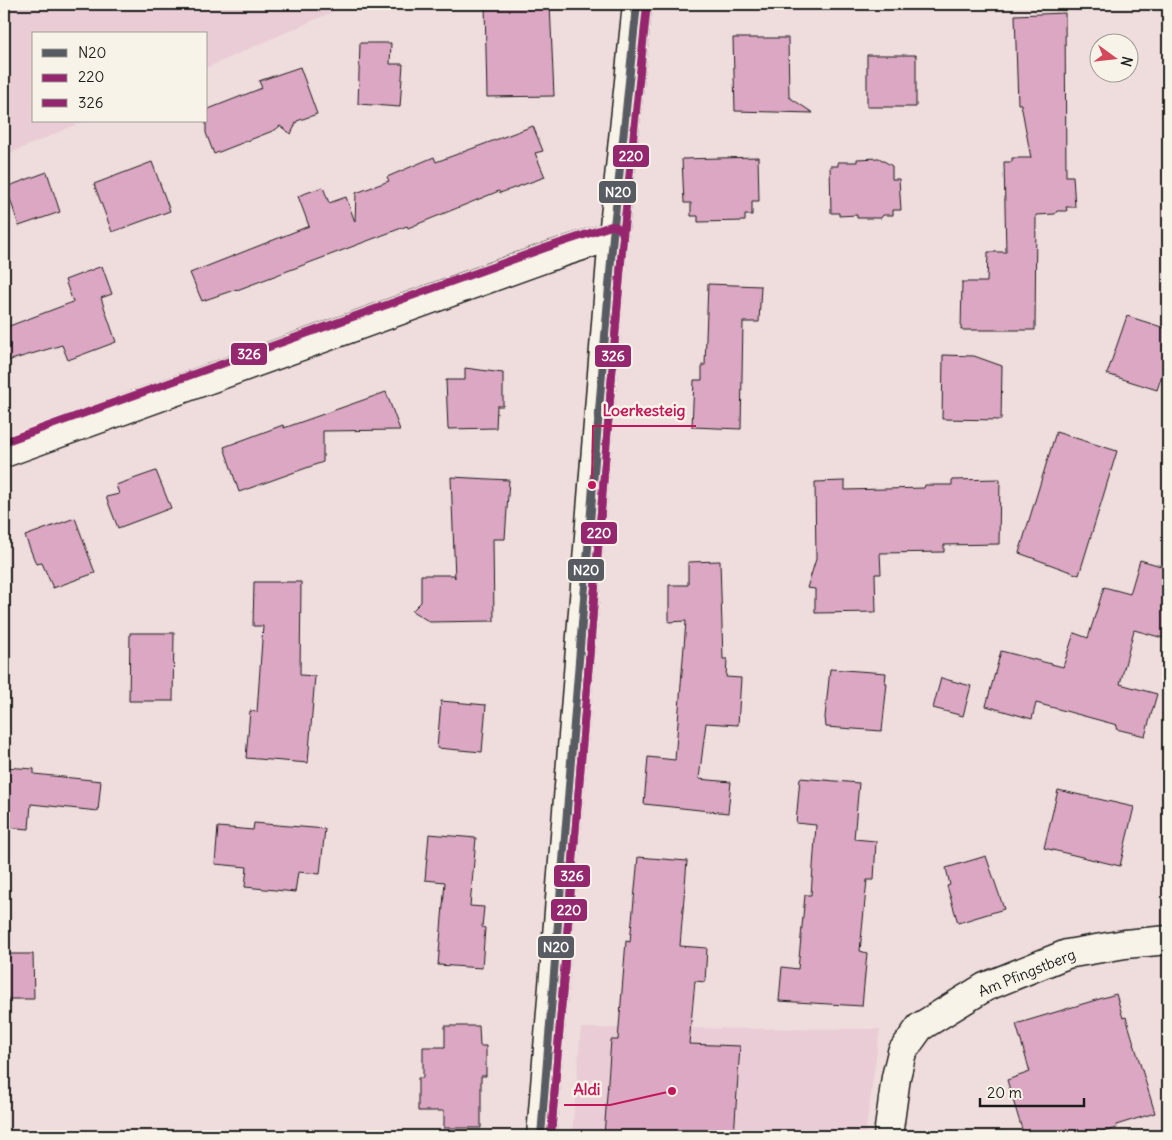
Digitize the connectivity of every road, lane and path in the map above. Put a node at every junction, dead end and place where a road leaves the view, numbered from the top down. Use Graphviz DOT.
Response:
graph roads {
  1 [pos="638,4"];
  2 [pos="613,236"];
  3 [pos="4,453"];
  4 [pos="1168,940"];
  5 [pos="541,1136"];
  6 [pos="888,1136"];
  1 -- 2 [label="street"];
  2 -- 3 [label="street"];
  2 -- 5 [label="street"];
  4 -- 6 [label="street, Am Pfingstberg"];
}
